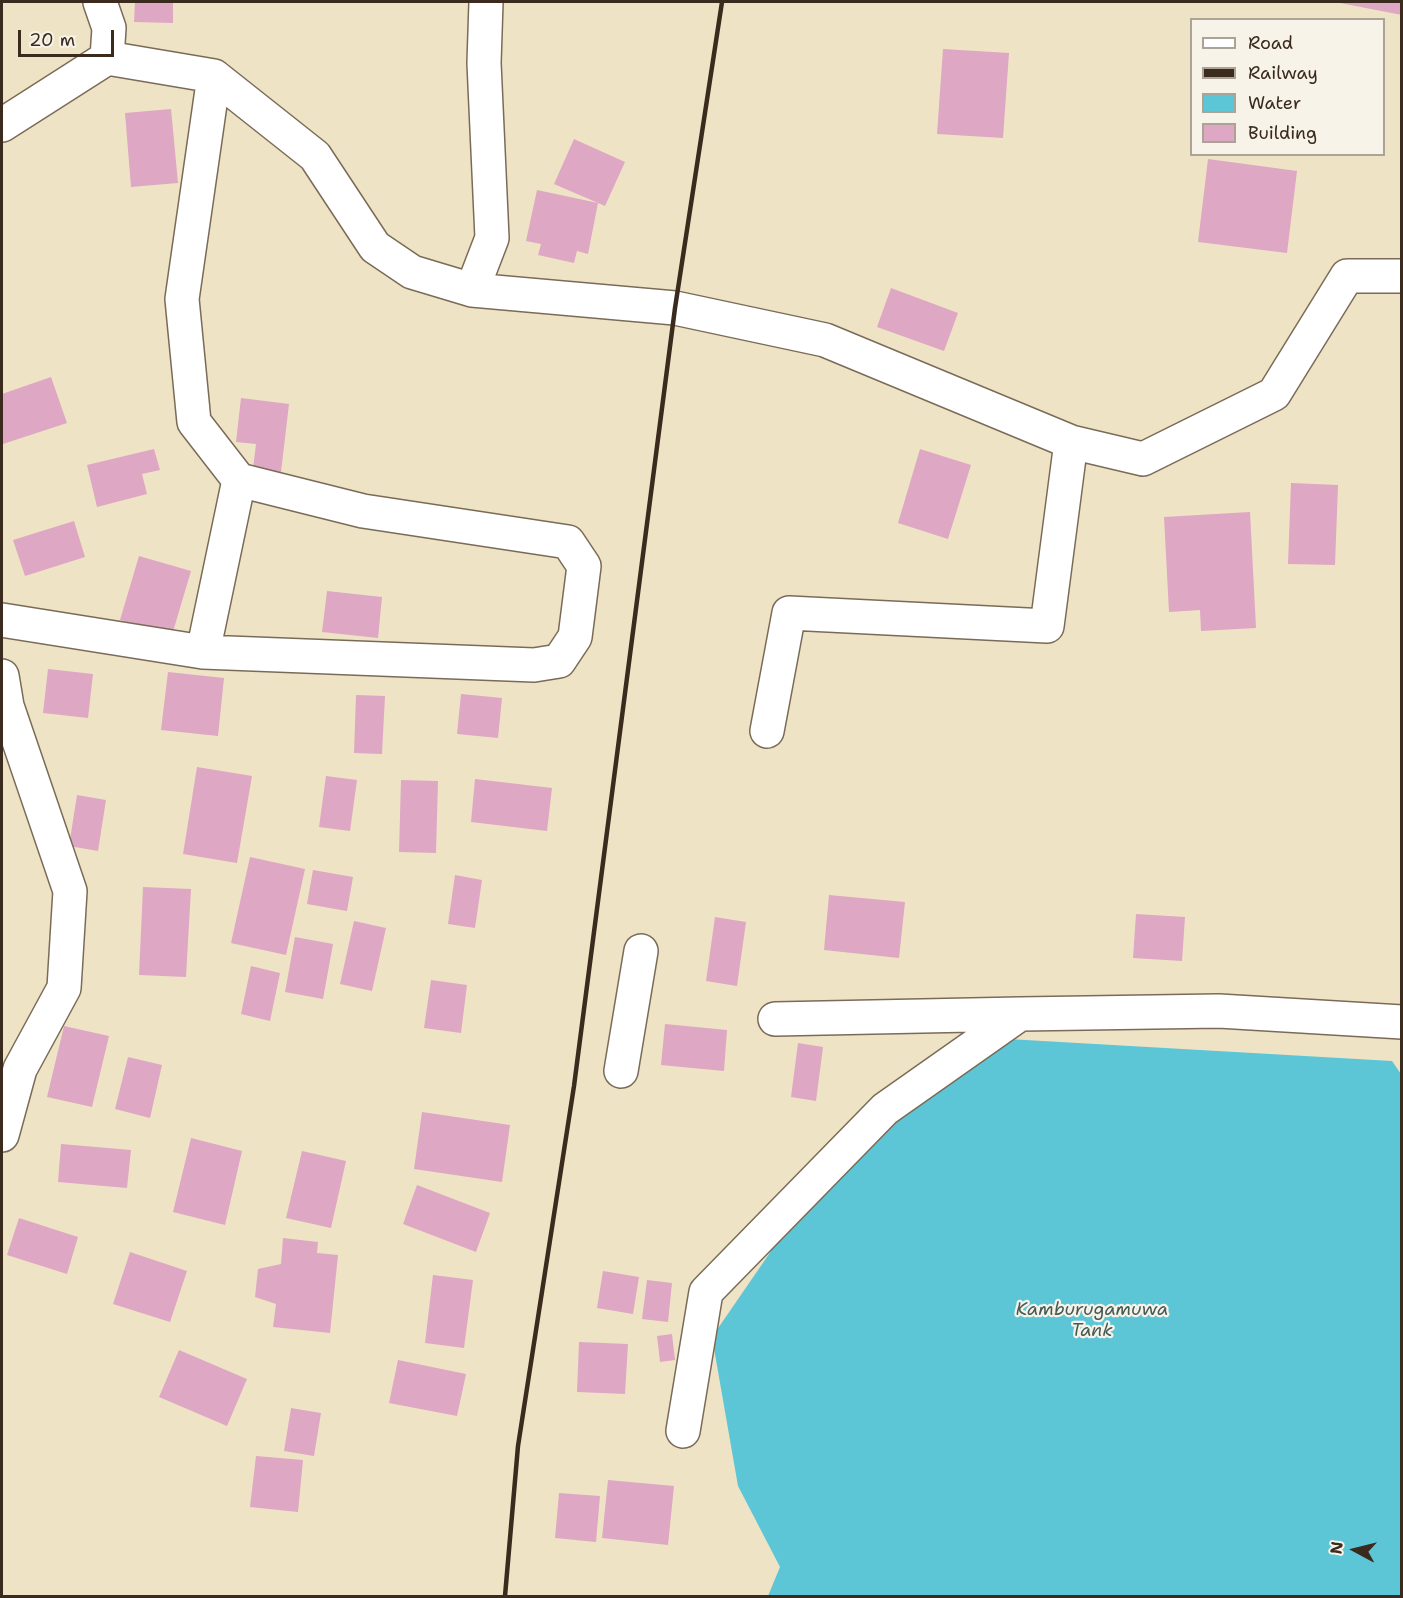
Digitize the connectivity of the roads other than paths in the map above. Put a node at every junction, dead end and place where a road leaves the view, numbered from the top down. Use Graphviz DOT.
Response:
graph roads {
  1 [pos="100,2"];
  2 [pos="486,2"];
  3 [pos="106,58"];
  4 [pos="214,76"];
  5 [pos="2,125"];
  6 [pos="1401,276"];
  7 [pos="472,290"];
  8 [pos="1071,442"];
  9 [pos="238,480"];
  10 [pos="2,620"];
  11 [pos="203,652"];
  12 [pos="3,696"];
  13 [pos="767,731"];
  14 [pos="641,951"];
  15 [pos="1020,1014"];
  16 [pos="775,1019"];
  17 [pos="1401,1022"];
  18 [pos="621,1071"];
  19 [pos="2,1135"];
  20 [pos="683,1431"];
  1 -- 3 [label="street"];
  2 -- 7 [label="street"];
  3 -- 4 [label="street"];
  3 -- 5 [label="street"];
  4 -- 7 [label="street"];
  4 -- 9 [label="street"];
  6 -- 8 [label="street"];
  7 -- 8 [label="street"];
  8 -- 13 [label="street"];
  9 -- 11 [label="street"];
  9 -- 11 [label="street"];
  10 -- 11 [label="street"];
  12 -- 19 [label="street"];
  14 -- 18 [label="street"];
  15 -- 16 [label="street"];
  15 -- 17 [label="street"];
  15 -- 20 [label="street"];
}
